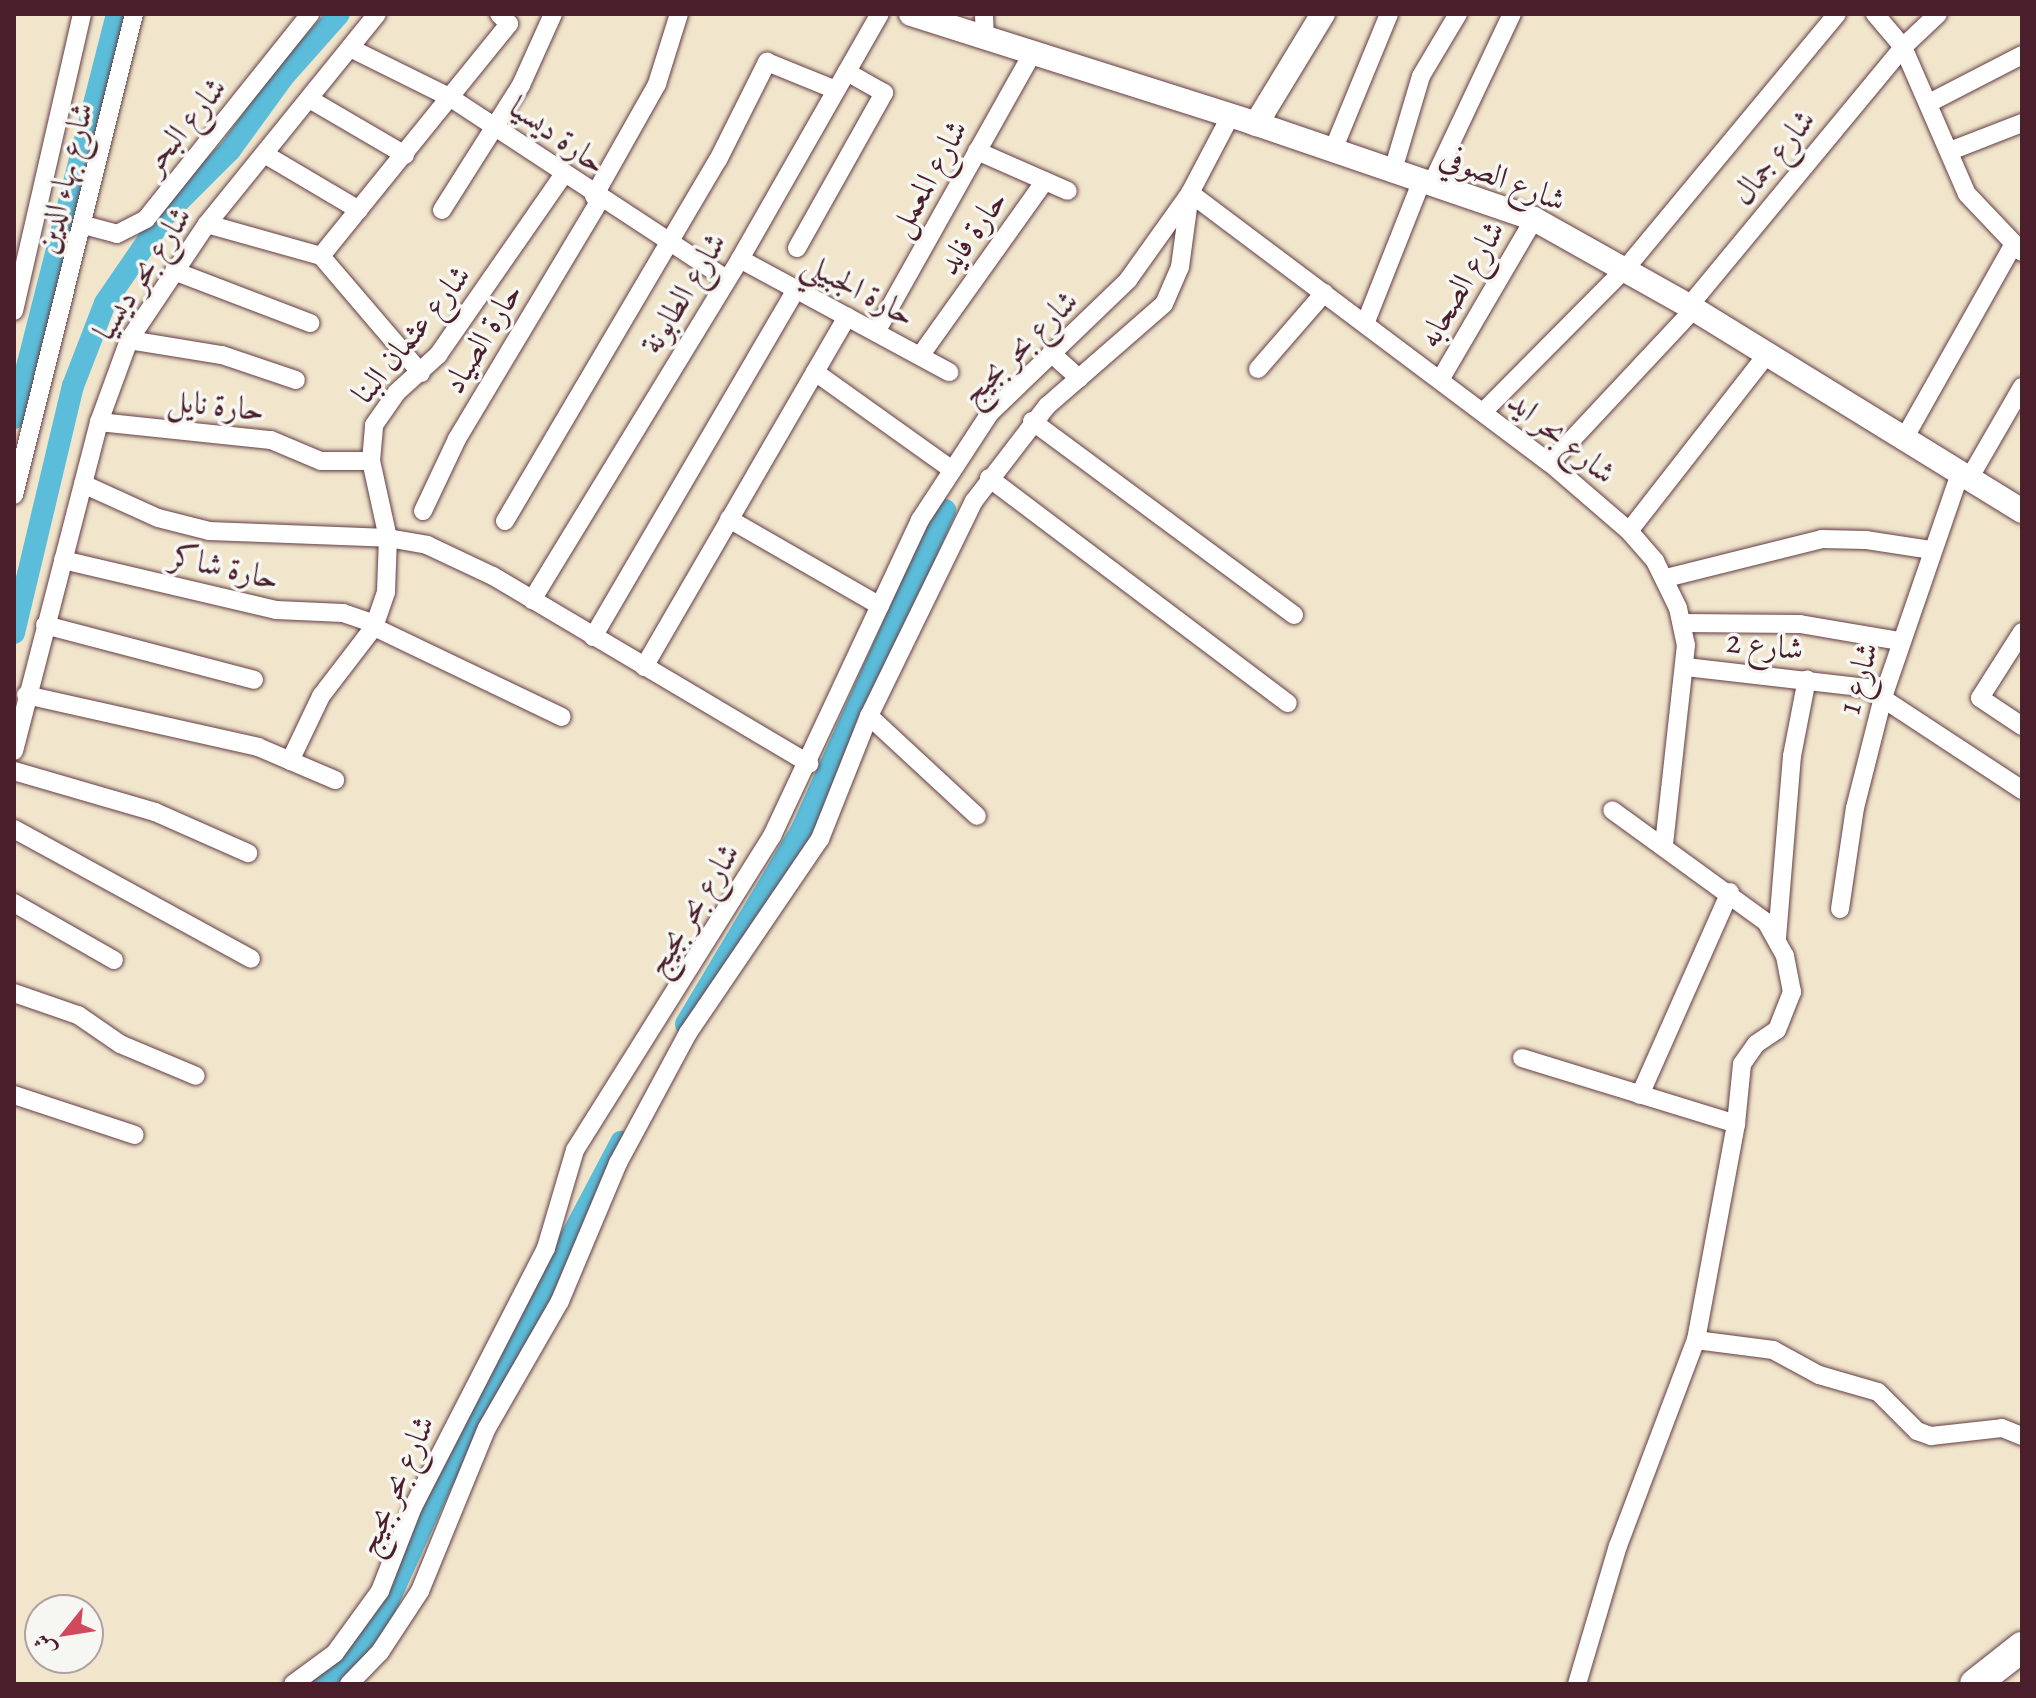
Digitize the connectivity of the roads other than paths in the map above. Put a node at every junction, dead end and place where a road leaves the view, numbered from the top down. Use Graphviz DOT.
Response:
graph roads {
  1 [pos="82,14"];
  2 [pos="134,14"];
  3 [pos="310,14"];
  4 [pos="377,14"];
  5 [pos="499,14"];
  6 [pos="553,14"];
  7 [pos="679,14"];
  8 [pos="880,14"];
  9 [pos="911,14"];
  10 [pos="1323,14"];
  11 [pos="1389,14"];
  12 [pos="1458,14"];
  13 [pos="1512,14"];
  14 [pos="1837,14"];
  15 [pos="1875,14"];
  16 [pos="1938,14"];
  17 [pos="984,26"];
  18 [pos="1903,47"];
  19 [pos="350,48"];
  20 [pos="1032,54"];
  21 [pos="2022,55"];
  22 [pos="847,72"];
  23 [pos="836,90"];
  24 [pos="451,98"];
  25 [pos="311,100"];
  26 [pos="1931,102"];
  27 [pos="1231,115"];
  28 [pos="2022,123"];
  29 [pos="1256,124"];
  30 [pos="496,128"];
  31 [pos="1333,150"];
  32 [pos="977,151"];
  33 [pos="1950,151"];
  34 [pos="266,155"];
  35 [pos="405,155"];
  36 [pos="1393,170"];
  37 [pos="563,175"];
  38 [pos="1045,181"];
  39 [pos="1427,182"];
  40 [pos="1068,191"];
  41 [pos="1190,193"];
  42 [pos="597,198"];
  43 [pos="359,210"];
  44 [pos="442,210"];
  45 [pos="1534,219"];
  46 [pos="207,224"];
  47 [pos="84,225"];
  48 [pos="670,243"];
  49 [pos="797,248"];
  50 [pos="2018,248"];
  51 [pos="321,256"];
  52 [pos="740,259"];
  53 [pos="1626,268"];
  54 [pos="174,271"];
  55 [pos="727,279"];
  56 [pos="796,289"];
  57 [pos="17,291"];
  58 [pos="1324,293"];
  59 [pos="1692,308"];
  60 [pos="14,311"];
  61 [pos="847,317"];
  62 [pos="310,323"];
  63 [pos="1365,324"];
  64 [pos="876,332"];
  65 [pos="129,340"];
  66 [pos="1051,353"];
  67 [pos="1768,353"];
  68 [pos="920,356"];
  69 [pos="1258,369"];
  70 [pos="815,372"];
  71 [pos="949,372"];
  72 [pos="421,373"];
  73 [pos="1079,378"];
  74 [pos="296,380"];
  75 [pos="1440,380"];
  76 [pos="2022,387"];
  77 [pos="1483,412"];
  78 [pos="1032,421"];
  79 [pos="99,422"];
  80 [pos="1905,437"];
  81 [pos="371,461"];
  82 [pos="1550,463"];
  83 [pos="1966,474"];
  84 [pos="948,475"];
  85 [pos="989,478"];
  86 [pos="83,484"];
  87 [pos="14,495"];
  88 [pos="974,501"];
  89 [pos="423,511"];
  90 [pos="2022,511"];
  91 [pos="729,519"];
  92 [pos="505,521"];
  93 [pos="1629,531"];
  94 [pos="388,538"];
  95 [pos="1931,550"];
  96 [pos="63,560"];
  97 [pos="1666,578"];
  98 [pos="532,600"];
  99 [pos="880,606"];
  100 [pos="1294,615"];
  101 [pos="1682,623"];
  102 [pos="45,625"];
  103 [pos="374,626"];
  104 [pos="2022,632"];
  105 [pos="593,637"];
  106 [pos="1899,641"];
  107 [pos="644,667"];
  108 [pos="1686,667"];
  109 [pos="1807,679"];
  110 [pos="254,680"];
  111 [pos="26,695"];
  112 [pos="1883,697"];
  113 [pos="1288,703"];
  114 [pos="869,716"];
  115 [pos="562,717"];
  116 [pos="2022,726"];
  117 [pos="14,751"];
  118 [pos="290,761"];
  119 [pos="809,764"];
  120 [pos="14,771"];
  121 [pos="335,780"];
  122 [pos="2022,790"];
  123 [pos="1612,810"];
  124 [pos="977,816"];
  125 [pos="14,829"];
  126 [pos="1664,845"];
  127 [pos="248,853"];
  128 [pos="1730,892"];
  129 [pos="14,903"];
  130 [pos="1840,909"];
  131 [pos="1777,938"];
  132 [pos="251,959"];
  133 [pos="114,960"];
  134 [pos="14,993"];
  135 [pos="1522,1058"];
  136 [pos="196,1076"];
  137 [pos="14,1095"];
  138 [pos="1640,1095"];
  139 [pos="1736,1124"];
  140 [pos="135,1135"];
  141 [pos="1696,1340"];
  142 [pos="2022,1436"];
  143 [pos="2022,1647"];
  144 [pos="314,1678"];
  145 [pos="293,1684"];
  146 [pos="349,1684"];
  147 [pos="1577,1684"];
  148 [pos="1975,1684"];
  1 -- 57 [label="street"];
  2 -- 47 [label="street, شارع بهاء الدين"];
  3 -- 47 [label="street, شارع البحر"];
  4 -- 19 [label="street, شارع بحر ديسيا"];
  5 -- 24 [label="street"];
  6 -- 30 [label="street"];
  7 -- 42 [label="street, حارة الصياد"];
  8 -- 22 [label="street, شارع الطابونة"];
  9 -- 17 [label="street, شارع الصوفي"];
  10 -- 29 [label="street"];
  11 -- 31 [label="street"];
  12 -- 36 [label="street"];
  13 -- 39 [label="street"];
  14 -- 53 [label="street"];
  15 -- 18 [label="street"];
  16 -- 18 [label="street, شارع جمال"];
  17 -- 20 [label="street, شارع الصوفي"];
  18 -- 26 [label="street"];
  18 -- 59 [label="street, شارع جمال"];
  19 -- 24 [label="street, حارة ديسيا"];
  19 -- 25 [label="street, شارع بحر ديسيا"];
  20 -- 27 [label="street, شارع الصوفي"];
  20 -- 32 [label="street, شارع المعمل"];
  21 -- 26 [label="street"];
  22 -- 23 [label="street, شارع الطابونة"];
  22 -- 49 [label="street"];
  23 -- 48 [label="street"];
  23 -- 52 [label="street, شارع الطابونة"];
  24 -- 30 [label="street, حارة ديسيا"];
  24 -- 35 [label="street"];
  25 -- 34 [label="street, شارع بحر ديسيا"];
  25 -- 35 [label="street"];
  26 -- 33 [label="street"];
  27 -- 29 [label="street, شارع الصوفي"];
  27 -- 41 [label="street, شارع بحر بجيج"];
  28 -- 33 [label="street"];
  29 -- 31 [label="street, شارع الصوفي"];
  30 -- 37 [label="street, حارة ديسيا"];
  30 -- 44 [label="street"];
  31 -- 36 [label="street, شارع الصوفي"];
  32 -- 38 [label="street"];
  32 -- 64 [label="street, شارع المعمل"];
  33 -- 50 [label="street"];
  34 -- 43 [label="street"];
  34 -- 46 [label="street, شارع بحر ديسيا"];
  35 -- 43 [label="street"];
  36 -- 39 [label="street, شارع الصوفي"];
  37 -- 42 [label="street, حارة ديسيا"];
  37 -- 72 [label="street, شارع عثمان البنا"];
  38 -- 40 [label="street"];
  38 -- 68 [label="street, حارة فايد"];
  39 -- 45 [label="street, شارع الصوفي"];
  39 -- 63 [label="street"];
  41 -- 58 [label="street, شارع بحر ايد"];
  41 -- 66 [label="street, شارع بحر بجيج"];
  41 -- 73 [label="street, شارع بحر بجيج"];
  42 -- 48 [label="street, حارة ديسيا"];
  42 -- 89 [label="street, حارة الصياد"];
  43 -- 51 [label="street"];
  45 -- 53 [label="street, شارع الصوفي"];
  45 -- 75 [label="street, شارع الصحابه"];
  46 -- 51 [label="street"];
  46 -- 54 [label="street, شارع بحر ديسيا"];
  47 -- 87 [label="street, شارع بهاء الدين"];
  48 -- 55 [label="street, حارة ديسيا"];
  48 -- 92 [label="street"];
  50 -- 80 [label="street"];
  51 -- 72 [label="street"];
  52 -- 55 [label="street, شارع الطابونة"];
  52 -- 56 [label="street, حارة الجبيلي"];
  53 -- 59 [label="street, شارع الصوفي"];
  53 -- 77 [label="street"];
  54 -- 62 [label="street"];
  54 -- 65 [label="street, شارع بحر ديسيا"];
  55 -- 98 [label="street, شارع الطابونة"];
  56 -- 61 [label="street, حارة الجبيلي"];
  56 -- 105 [label="street"];
  57 -- 60 [label="street"];
  58 -- 63 [label="street, شارع بحر ايد"];
  58 -- 69 [label="street"];
  59 -- 67 [label="street, شارع الصوفي"];
  59 -- 82 [label="street, شارع جمال"];
  61 -- 64 [label="street, حارة الجبيلي"];
  61 -- 70 [label="street"];
  63 -- 75 [label="street, شارع بحر ايد"];
  64 -- 68 [label="street, حارة الجبيلي"];
  65 -- 74 [label="street"];
  65 -- 79 [label="street, شارع بحر ديسيا"];
  66 -- 73 [label="street"];
  66 -- 84 [label="street, شارع بحر بجيج"];
  67 -- 80 [label="street, شارع الصوفي"];
  67 -- 93 [label="street"];
  68 -- 71 [label="street, حارة الجبيلي"];
  70 -- 84 [label="street"];
  70 -- 91 [label="street"];
  72 -- 81 [label="street, شارع عثمان البنا"];
  73 -- 78 [label="street, شارع بحر بجيج"];
  75 -- 77 [label="street, شارع بحر ايد"];
  76 -- 83 [label="street, شارع 1"];
  77 -- 82 [label="street, شارع بحر ايد"];
  78 -- 85 [label="street, شارع بحر بجيج"];
  78 -- 100 [label="street"];
  79 -- 81 [label="street, حارة نايل"];
  79 -- 86 [label="street, شارع بحر ديسيا"];
  80 -- 83 [label="street, شارع الصوفي"];
  81 -- 94 [label="street, شارع عثمان البنا"];
  82 -- 93 [label="street, شارع بحر ايد"];
  83 -- 90 [label="street, شارع الصوفي"];
  83 -- 95 [label="street, شارع 1"];
  84 -- 88 [label="street"];
  84 -- 99 [label="street, شارع بحر بجيج"];
  85 -- 88 [label="street, شارع بحر بجيج"];
  85 -- 113 [label="street"];
  86 -- 94 [label="street"];
  86 -- 96 [label="street, شارع بحر ديسيا"];
  88 -- 114 [label="street, شارع بحر بجيج"];
  91 -- 99 [label="street"];
  91 -- 107 [label="street"];
  93 -- 97 [label="street, شارع بحر ايد"];
  94 -- 98 [label="street"];
  94 -- 103 [label="street, شارع عثمان البنا"];
  95 -- 97 [label="street"];
  95 -- 106 [label="street, شارع 1"];
  96 -- 102 [label="street, شارع بحر ديسيا"];
  96 -- 103 [label="street, حارة شاكر"];
  97 -- 101 [label="street, شارع بحر ايد"];
  98 -- 105 [label="street"];
  99 -- 119 [label="street, شارع بحر بجيج"];
  101 -- 106 [label="street"];
  101 -- 108 [label="street, شارع بحر ايد"];
  102 -- 110 [label="street"];
  102 -- 111 [label="street, شارع بحر ديسيا"];
  103 -- 115 [label="street, حارة شاكر"];
  103 -- 118 [label="street, شارع عثمان البنا"];
  104 -- 116 [label="street"];
  105 -- 107 [label="street"];
  106 -- 112 [label="street, شارع 1"];
  107 -- 119 [label="street"];
  108 -- 109 [label="street, شارع 2"];
  108 -- 126 [label="street, شارع بحر ايد"];
  109 -- 112 [label="street, شارع 2"];
  109 -- 131 [label="street"];
  111 -- 117 [label="street, شارع بحر ديسيا"];
  111 -- 118 [label="street"];
  112 -- 122 [label="street, شارع 2"];
  112 -- 130 [label="street, شارع 1"];
  114 -- 124 [label="street"];
  114 -- 146 [label="street, شارع بحر بجيج"];
  118 -- 121 [label="street"];
  119 -- 144 [label="street, شارع بحر بجيج"];
  120 -- 127 [label="street"];
  123 -- 126 [label="street"];
  125 -- 132 [label="street"];
  126 -- 128 [label="street"];
  128 -- 131 [label="street"];
  128 -- 138 [label="street"];
  129 -- 133 [label="street"];
  131 -- 139 [label="street"];
  134 -- 136 [label="street"];
  135 -- 138 [label="street"];
  137 -- 140 [label="street"];
  138 -- 139 [label="street"];
  139 -- 141 [label="street"];
  141 -- 142 [label="street"];
  141 -- 147 [label="street"];
  143 -- 148 [label="highway"];
  144 -- 145 [label="street, شارع بحر بجيج"];
}
